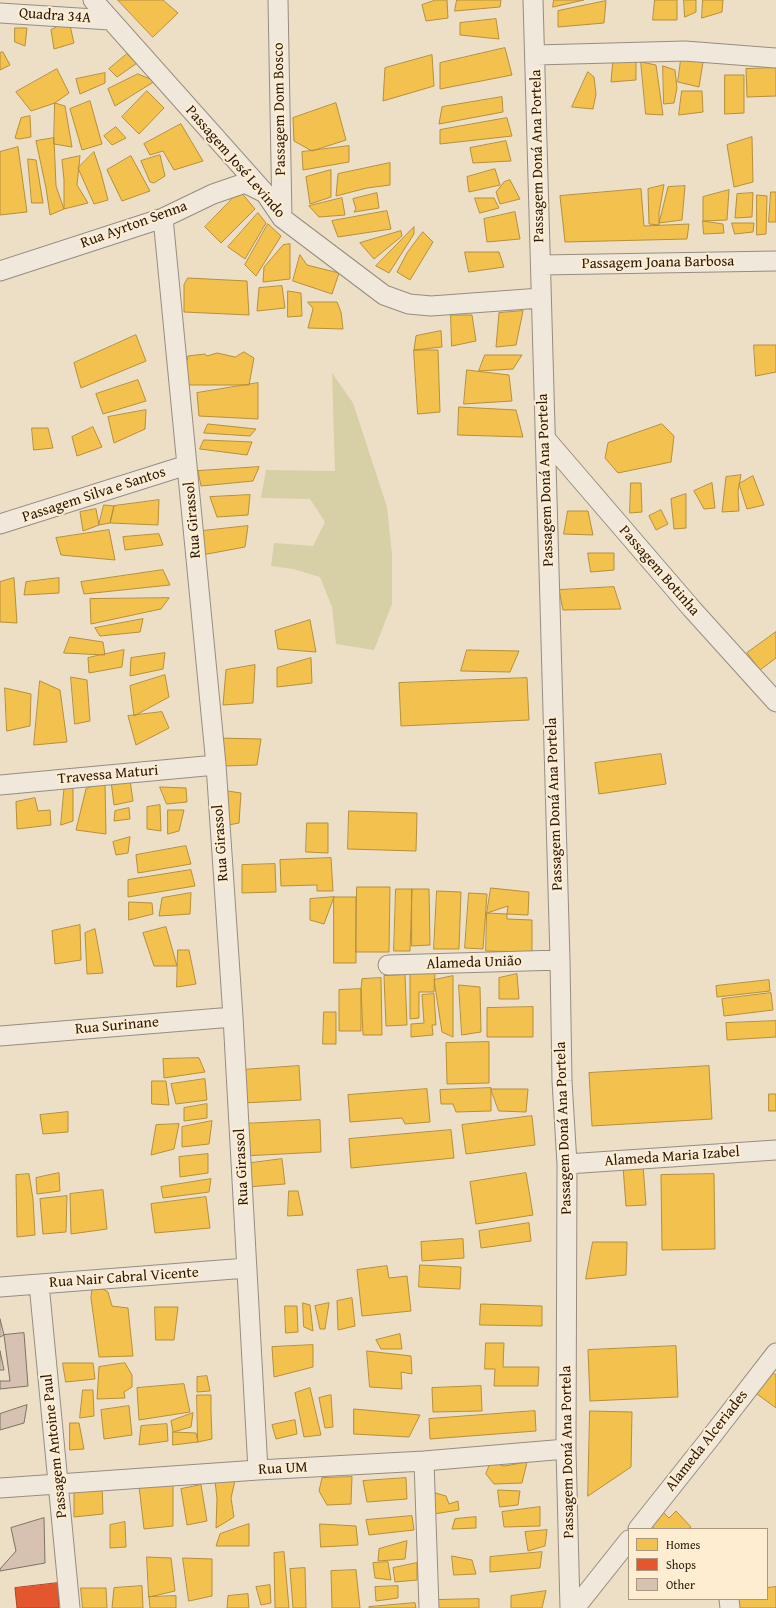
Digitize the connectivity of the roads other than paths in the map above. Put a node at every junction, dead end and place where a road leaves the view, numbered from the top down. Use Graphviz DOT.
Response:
graph roads {
  1 [pos="93,0"];
  2 [pos="278,0"];
  3 [pos="533,0"];
  4 [pos="0,13"];
  5 [pos="110,20"];
  6 [pos="536,55"];
  7 [pos="776,58"];
  8 [pos="265,193"];
  9 [pos="163,218"];
  10 [pos="282,218"];
  11 [pos="776,261"];
  12 [pos="541,265"];
  13 [pos="0,271"];
  14 [pos="541,298"];
  15 [pos="545,438"];
  16 [pos="187,465"];
  17 [pos="0,524"];
  18 [pos="776,702"];
  19 [pos="216,765"];
  20 [pos="0,785"];
  21 [pos="560,960"];
  22 [pos="388,965"];
  23 [pos="233,1017"];
  24 [pos="0,1036"];
  25 [pos="776,1150"];
  26 [pos="567,1164"];
  27 [pos="247,1268"];
  28 [pos="39,1284"];
  29 [pos="0,1287"];
  30 [pos="776,1353"];
  31 [pos="566,1449"];
  32 [pos="424,1461"];
  33 [pos="258,1470"];
  34 [pos="59,1484"];
  35 [pos="0,1488"];
  36 [pos="639,1528"];
  37 [pos="628,1541"];
  38 [pos="70,1608"];
  39 [pos="429,1608"];
  40 [pos="570,1608"];
  41 [pos="575,1608"];
  1 -- 5 [label="street, Passagem José Levindo"];
  2 -- 10 [label="street, Passagem Dom Bosco"];
  3 -- 6 [label="street, Passagem Doná Ana Portela"];
  4 -- 5 [label="street, Quadra 34A"];
  5 -- 8 [label="street, Passagem José Levindo"];
  6 -- 7 [label="street"];
  6 -- 12 [label="street, Passagem Doná Ana Portela"];
  8 -- 9 [label="street, Rua Ayrton Senna"];
  8 -- 10 [label="street, Passagem José Levindo"];
  9 -- 13 [label="street, Rua Ayrton Senna"];
  9 -- 16 [label="street, Rua Girassol"];
  10 -- 14 [label="street, Passagem José Levindo"];
  11 -- 12 [label="street, Passagem Joana Barbosa"];
  12 -- 14 [label="street, Passagem Doná Ana Portela"];
  14 -- 15 [label="street, Passagem Doná Ana Portela"];
  15 -- 18 [label="street, Passagem Botinha"];
  15 -- 21 [label="street, Passagem Doná Ana Portela"];
  16 -- 17 [label="street, Passagem Silva e Santos"];
  16 -- 19 [label="street, Rua Girassol"];
  19 -- 20 [label="street, Travessa Maturi"];
  19 -- 23 [label="street, Rua Girassol"];
  21 -- 22 [label="street, Alameda União"];
  21 -- 26 [label="street, Passagem Doná Ana Portela"];
  23 -- 24 [label="street, Rua Surinane"];
  23 -- 27 [label="street, Rua Girassol"];
  25 -- 26 [label="street, Alameda Maria Izabel"];
  26 -- 31 [label="street, Passagem Doná Ana Portela"];
  27 -- 28 [label="street, Rua Nair Cabral Vicente"];
  27 -- 33 [label="street, Rua Girassol"];
  28 -- 29 [label="street, Rua Nair Cabral Vicente"];
  28 -- 34 [label="street, Passagem Antoine Paul"];
  30 -- 36 [label="street, Alameda Alceriades"];
  31 -- 32 [label="street, Rua UM"];
  31 -- 40 [label="street, Passagem Doná Ana Portela"];
  32 -- 33 [label="street, Rua UM"];
  32 -- 39 [label="street"];
  33 -- 34 [label="street, Rua UM"];
  34 -- 35 [label="street, Rua UM"];
  34 -- 38 [label="street, Passagem Antoine Paul"];
  37 -- 41 [label="street"];
}
